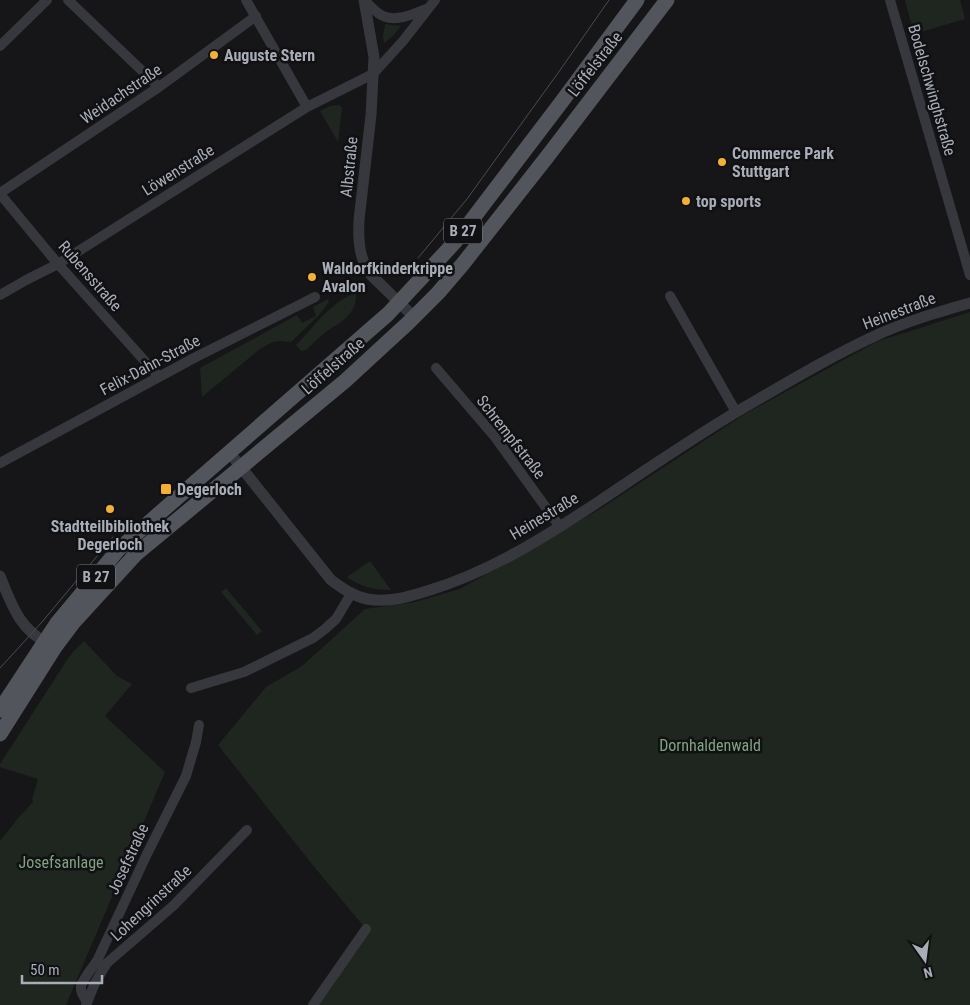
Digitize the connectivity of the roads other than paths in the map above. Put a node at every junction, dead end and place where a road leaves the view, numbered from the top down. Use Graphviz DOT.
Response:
graph roads {
  1 [pos="48,0"];
  2 [pos="68,0"];
  3 [pos="246,0"];
  4 [pos="364,0"];
  5 [pos="637,0"];
  6 [pos="667,0"];
  7 [pos="890,0"];
  8 [pos="432,4"];
  9 [pos="256,16"];
  10 [pos="0,46"];
  11 [pos="373,74"];
  12 [pos="158,86"];
  13 [pos="307,107"];
  14 [pos="0,193"];
  15 [pos="58,264"];
  16 [pos="970,275"];
  17 [pos="0,295"];
  18 [pos="670,296"];
  19 [pos="315,297"];
  20 [pos="970,302"];
  21 [pos="399,303"];
  22 [pos="414,317"];
  23 [pos="436,368"];
  24 [pos="159,377"];
  25 [pos="736,412"];
  26 [pos="229,452"];
  27 [pos="0,463"];
  28 [pos="241,467"];
  29 [pos="560,527"];
  30 [pos="0,576"];
  31 [pos="351,594"];
  32 [pos="49,645"];
  33 [pos="191,688"];
  34 [pos="0,710"];
  35 [pos="199,726"];
  36 [pos="0,734"];
  37 [pos="247,830"];
  38 [pos="366,929"];
  39 [pos="87,1003"];
  40 [pos="313,1005"];
  1 -- 10 [label="street"];
  2 -- 12 [label="street"];
  3 -- 9 [label="street"];
  4 -- 8 [label="street"];
  4 -- 11 [label="street, Albstraße"];
  5 -- 21 [label="main road, Löffelstraße / B 27"];
  6 -- 22 [label="main road, Löffelstraße / B 27"];
  7 -- 16 [label="street, Bodelschwinghstraße"];
  8 -- 11 [label="street"];
  9 -- 12 [label="street, Weidachstraße"];
  9 -- 13 [label="street"];
  11 -- 13 [label="street, Löwenstraße"];
  11 -- 21 [label="street, Albstraße"];
  12 -- 14 [label="street, Weidachstraße"];
  13 -- 15 [label="street, Löwenstraße"];
  14 -- 15 [label="street, Rubensstraße"];
  15 -- 17 [label="street, Löwenstraße"];
  15 -- 24 [label="street, Rubensstraße"];
  18 -- 25 [label="street"];
  19 -- 24 [label="street, Felix-Dahn-Straße"];
  20 -- 25 [label="street, Heinestraße"];
  21 -- 22 [label="street, Albstraße"];
  21 -- 26 [label="main road, Löffelstraße / B 27"];
  22 -- 28 [label="main road, Löffelstraße / B 27"];
  23 -- 29 [label="street, Schrempfstraße"];
  24 -- 27 [label="street, Felix-Dahn-Straße"];
  25 -- 29 [label="street, Heinestraße"];
  26 -- 28 [label="street"];
  26 -- 32 [label="main road, Löffelstraße / B 27"];
  28 -- 31 [label="street"];
  28 -- 32 [label="main road, Löffelstraße / B 27"];
  29 -- 31 [label="street, Heinestraße"];
  30 -- 32 [label="street"];
  31 -- 33 [label="street"];
  32 -- 34 [label="main road, Löffelstraße / B 27"];
  32 -- 36 [label="main road, Löffelstraße / B 27"];
  35 -- 39 [label="street, Josefstraße"];
  37 -- 39 [label="street, Lohengrinstraße"];
  38 -- 40 [label="street"];
}
